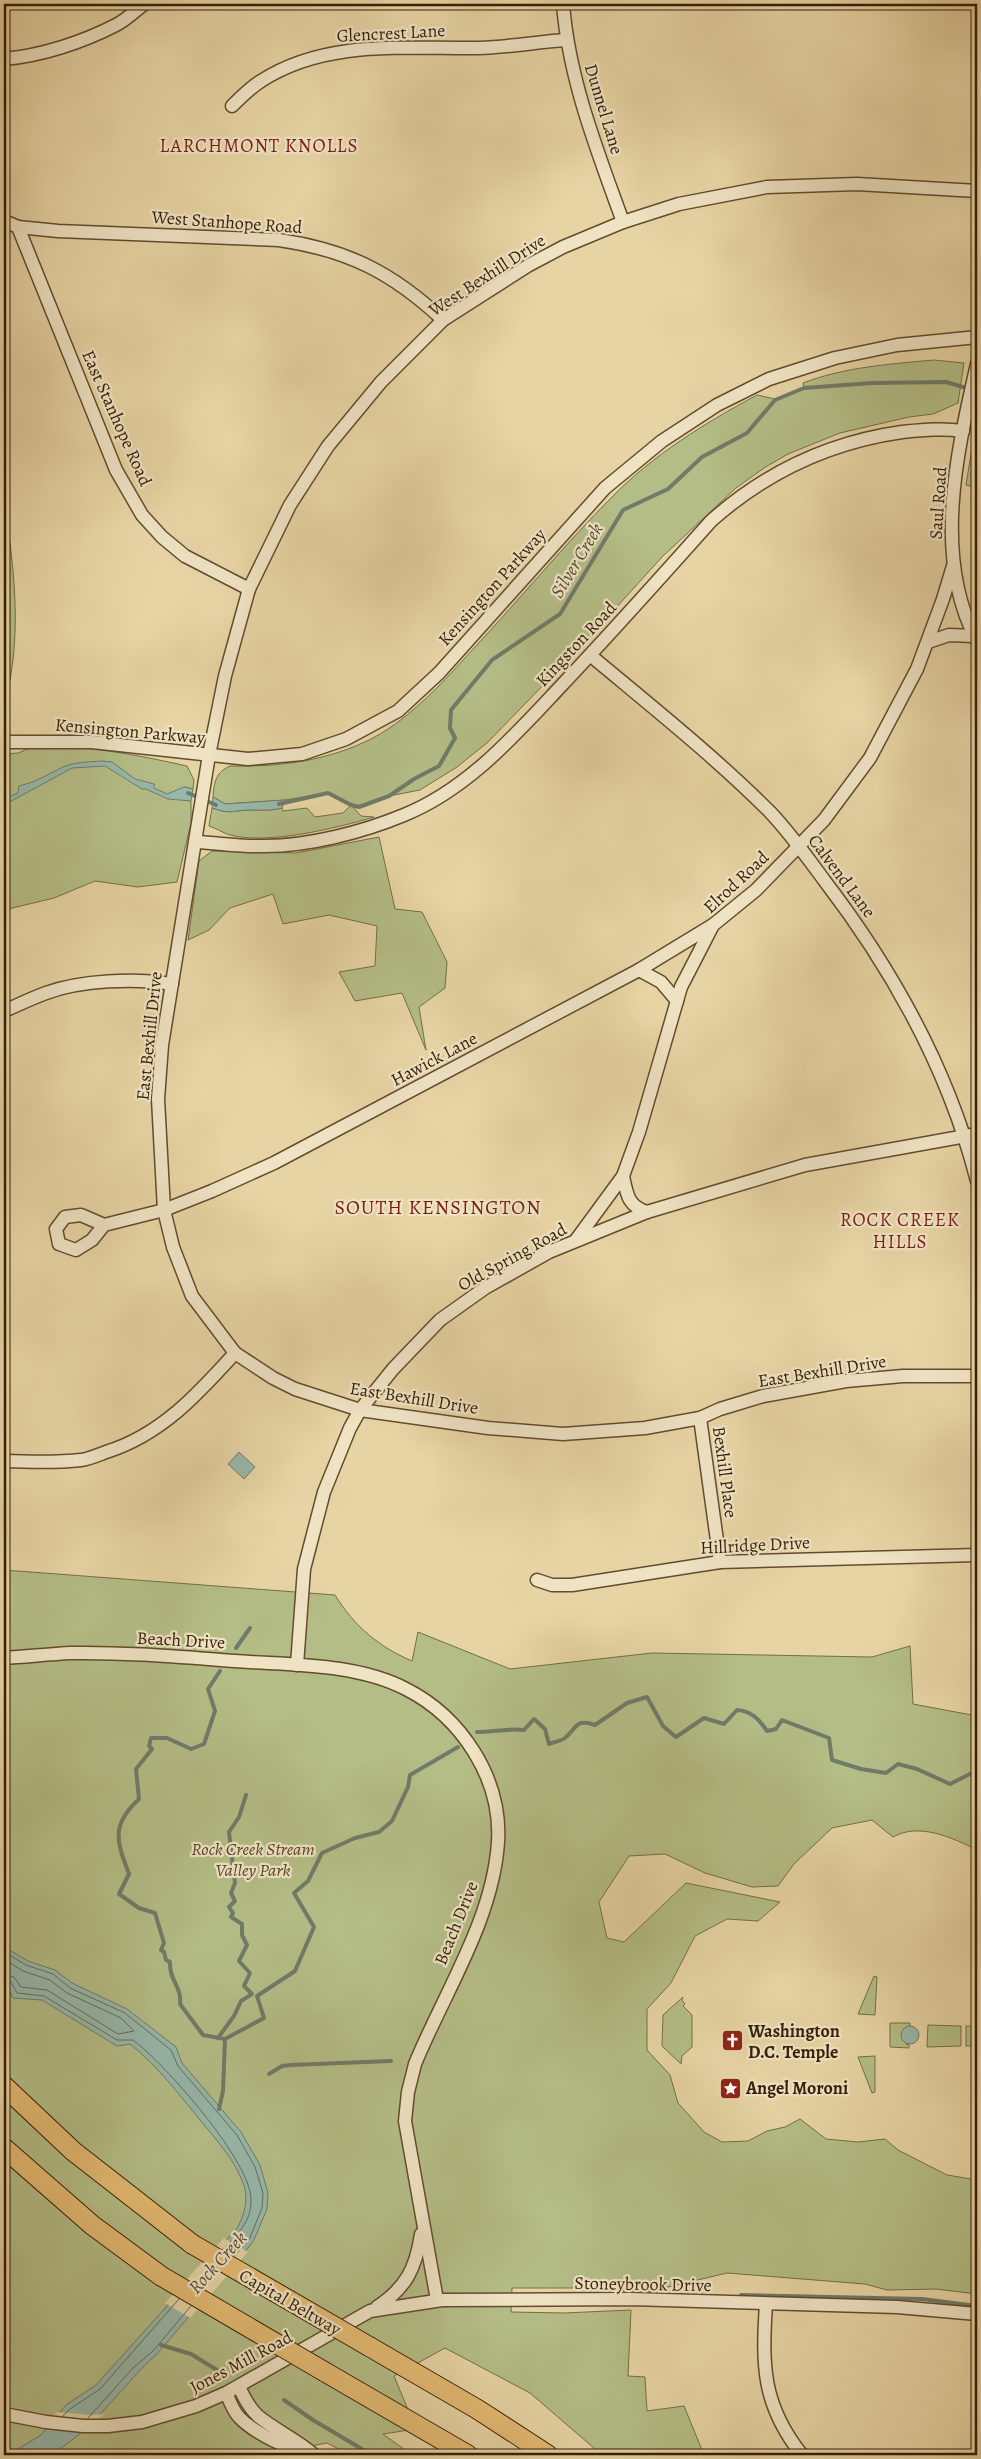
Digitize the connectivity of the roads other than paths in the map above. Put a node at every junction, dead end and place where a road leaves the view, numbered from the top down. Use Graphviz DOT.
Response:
graph roads {
  1 [pos="144,4"];
  2 [pos="563,4"];
  3 [pos="566,40"];
  4 [pos="4,59"];
  5 [pos="232,106"];
  6 [pos="977,191"];
  7 [pos="4,220"];
  8 [pos="623,222"];
  9 [pos="18,227"];
  10 [pos="443,320"];
  11 [pos="977,337"];
  12 [pos="976,370"];
  13 [pos="963,431"];
  14 [pos="953,566"];
  15 [pos="249,589"];
  16 [pos="976,639"];
  17 [pos="928,642"];
  18 [pos="590,655"];
  19 [pos="4,742"];
  20 [pos="209,755"];
  21 [pos="197,842"];
  22 [pos="799,846"];
  23 [pos="714,925"];
  24 [pos="639,970"];
  25 [pos="172,984"];
  26 [pos="677,1001"];
  27 [pos="4,1011"];
  28 [pos="971,1134"];
  29 [pos="623,1176"];
  30 [pos="977,1181"];
  31 [pos="164,1210"];
  32 [pos="648,1212"];
  33 [pos="104,1225"];
  34 [pos="576,1240"];
  35 [pos="235,1353"];
  36 [pos="977,1376"];
  37 [pos="360,1410"];
  38 [pos="700,1418"];
  39 [pos="4,1461"];
  40 [pos="977,1555"];
  41 [pos="720,1562"];
  42 [pos="537,1580"];
  43 [pos="4,1658"];
  44 [pos="297,1665"];
  45 [pos="4,2086"];
  46 [pos="4,2148"];
  47 [pos="422,2224"];
  48 [pos="436,2300"];
  49 [pos="766,2304"];
  50 [pos="370,2311"];
  51 [pos="977,2314"];
  52 [pos="316,2342"];
  53 [pos="239,2386"];
  54 [pos="226,2393"];
  55 [pos="4,2414"];
  56 [pos="313,2454"];
  57 [pos="468,2455"];
  58 [pos="548,2455"];
  59 [pos="802,2455"];
  1 -- 4 [label="street"];
  2 -- 3 [label="street, Dunnel Lane"];
  3 -- 5 [label="street, Glencrest Lane"];
  3 -- 8 [label="street, Dunnel Lane"];
  6 -- 8 [label="street, West Bexhill Drive"];
  7 -- 9 [label="street"];
  8 -- 10 [label="street, West Bexhill Drive"];
  9 -- 10 [label="street, West Stanhope Road"];
  9 -- 15 [label="street, East Stanhope Road"];
  10 -- 15 [label="street, West Bexhill Drive"];
  11 -- 20 [label="street, Kensington Parkway"];
  12 -- 13 [label="street, Saul Road"];
  13 -- 14 [label="street, Saul Road"];
  13 -- 18 [label="street, Kingston Road"];
  14 -- 16 [label="street, Saul Road"];
  14 -- 17 [label="street, Elrod Road"];
  15 -- 20 [label="street, West Bexhill Drive"];
  16 -- 17 [label="street"];
  17 -- 22 [label="street, Elrod Road"];
  18 -- 21 [label="street, Kingston Road"];
  18 -- 22 [label="street, Calvend Lane"];
  19 -- 20 [label="street, Kensington Parkway"];
  20 -- 21 [label="street, West Bexhill Drive"];
  21 -- 25 [label="street, East Bexhill Drive"];
  22 -- 23 [label="street, Elrod Road"];
  22 -- 28 [label="street, Calvend Lane"];
  23 -- 24 [label="street, Hawick Lane"];
  23 -- 26 [label="street, Elrod Road"];
  24 -- 26 [label="street"];
  24 -- 31 [label="street, Hawick Lane"];
  25 -- 27 [label="street"];
  25 -- 31 [label="street, East Bexhill Drive"];
  26 -- 29 [label="street, Elrod Road"];
  28 -- 30 [label="street, Calvend Lane"];
  28 -- 32 [label="street, Old Spring Road"];
  29 -- 32 [label="street"];
  29 -- 34 [label="street, Elrod Road"];
  31 -- 33 [label="street, Hawick Lane"];
  31 -- 35 [label="street, East Bexhill Drive"];
  32 -- 34 [label="street, Old Spring Road"];
  34 -- 37 [label="street, Old Spring Road"];
  35 -- 37 [label="street, East Bexhill Drive"];
  35 -- 39 [label="street"];
  36 -- 38 [label="street, East Bexhill Drive"];
  37 -- 38 [label="street, East Bexhill Drive"];
  37 -- 44 [label="street, Old Spring Road"];
  38 -- 41 [label="street, Bexhill Place"];
  40 -- 41 [label="street, Hillridge Drive"];
  41 -- 42 [label="street, Hillridge Drive"];
  43 -- 44 [label="street, Beach Drive"];
  44 -- 47 [label="street, Beach Drive"];
  45 -- 58 [label="highway, Capital Beltway, bridge"];
  46 -- 57 [label="highway, bridge"];
  47 -- 48 [label="street, Beach Drive"];
  47 -- 50 [label="street"];
  48 -- 49 [label="street, Stoneybrook Drive"];
  48 -- 50 [label="street, Stoneybrook Drive"];
  49 -- 51 [label="street, Stoneybrook Drive"];
  49 -- 59 [label="street"];
  50 -- 52 [label="street, Stoneybrook Drive"];
  52 -- 53 [label="street, Jones Mill Road"];
  53 -- 54 [label="street, Jones Mill Road"];
  53 -- 56 [label="street"];
  54 -- 55 [label="street, Jones Mill Road"];
  54 -- 56 [label="street"];
}
